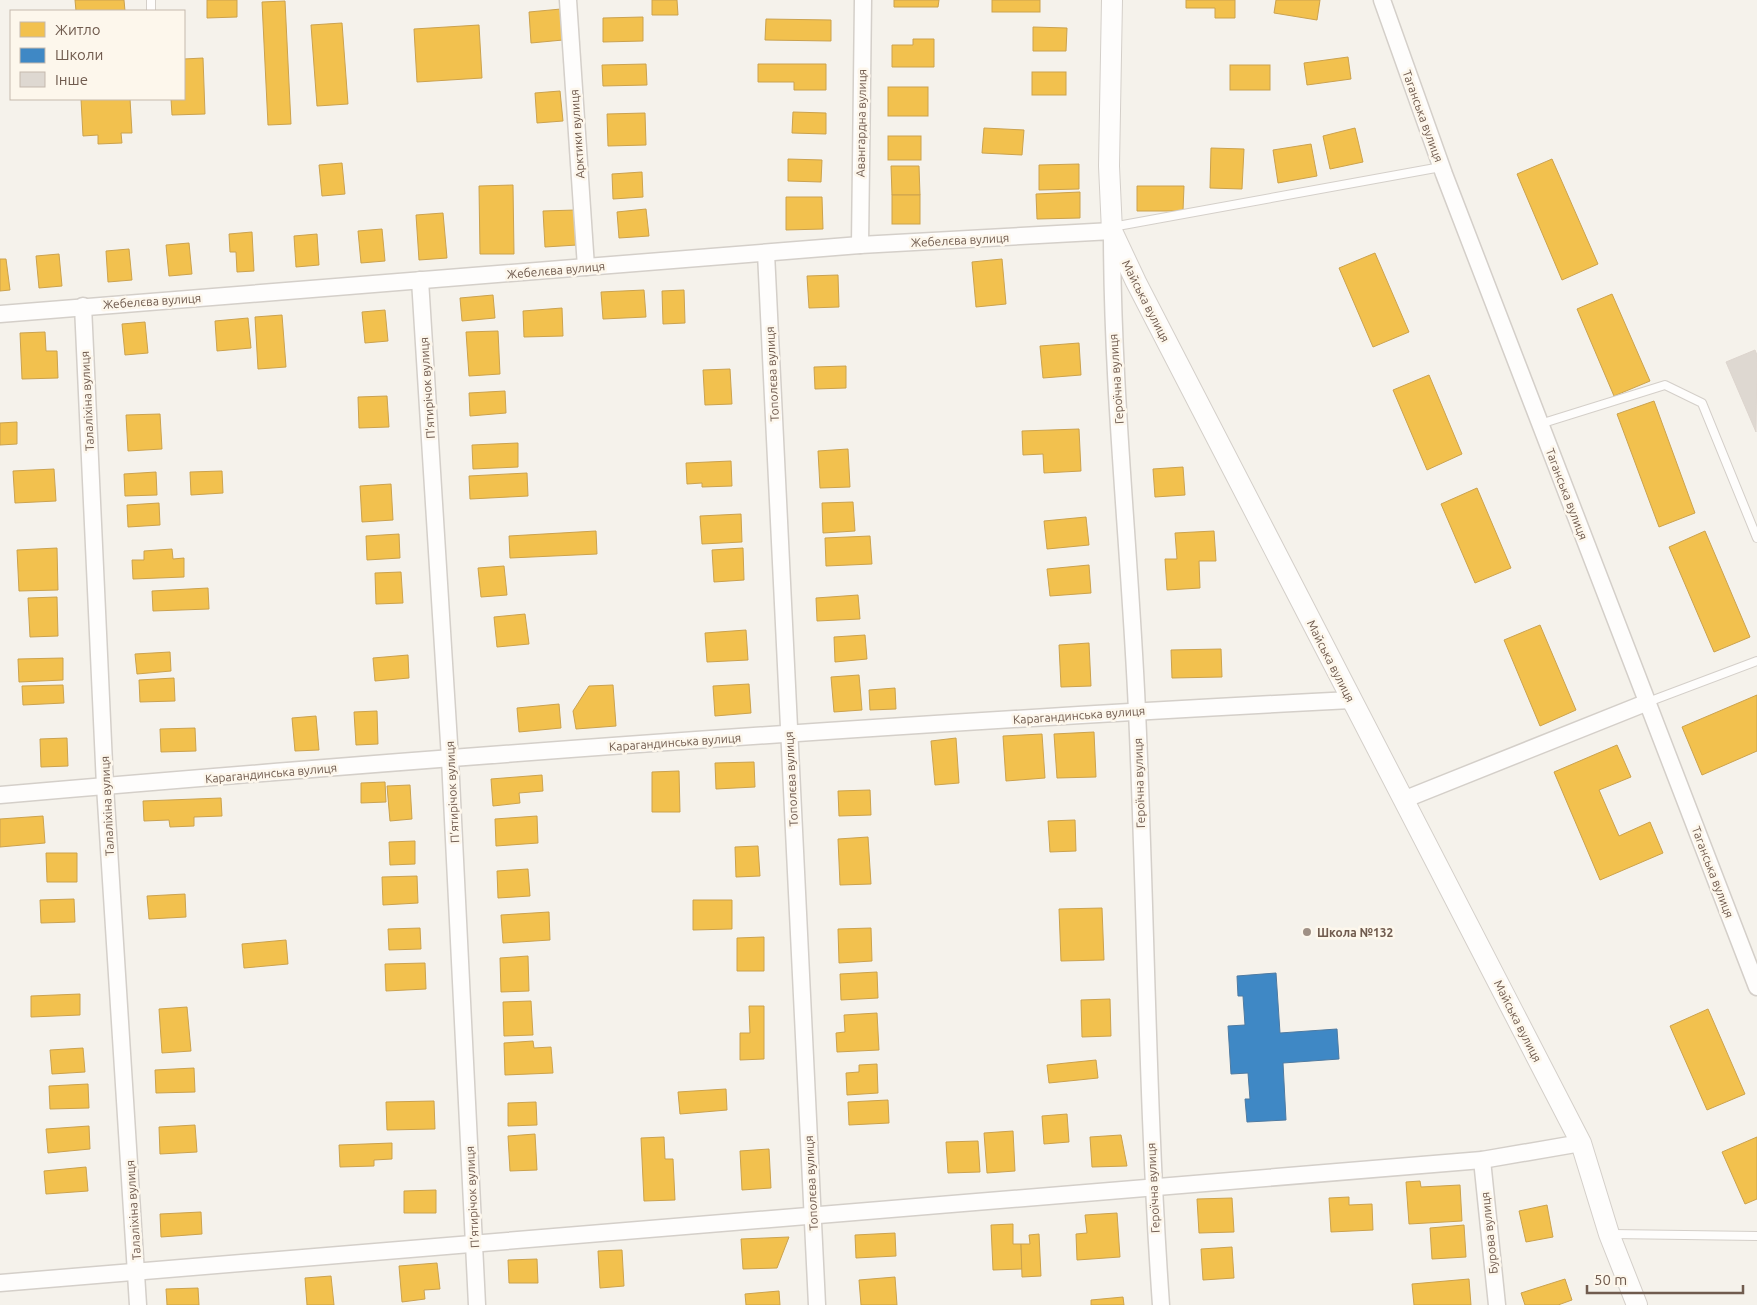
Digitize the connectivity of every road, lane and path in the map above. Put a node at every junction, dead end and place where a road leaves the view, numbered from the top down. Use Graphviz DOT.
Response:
graph roads {
  1 [pos="568,0"];
  2 [pos="862,0"];
  3 [pos="1112,0"];
  4 [pos="1382,0"];
  5 [pos="1441,167"];
  6 [pos="1112,229"];
  7 [pos="860,245"];
  8 [pos="766,253"];
  9 [pos="586,267"];
  10 [pos="420,280"];
  11 [pos="83,306"];
  12 [pos="0,314"];
  13 [pos="1540,424"];
  14 [pos="1757,538"];
  15 [pos="1757,661"];
  16 [pos="1351,700"];
  17 [pos="1648,702"];
  18 [pos="1137,711"];
  19 [pos="789,734"];
  20 [pos="450,759"];
  21 [pos="105,786"];
  22 [pos="0,795"];
  23 [pos="1403,800"];
  24 [pos="1757,987"];
  25 [pos="1581,1144"];
  26 [pos="1482,1160"];
  27 [pos="1152,1188"];
  28 [pos="812,1216"];
  29 [pos="1609,1234"];
  30 [pos="1757,1236"];
  31 [pos="474,1244"];
  32 [pos="137,1272"];
  33 [pos="0,1283"];
  34 [pos="138,1305"];
  35 [pos="477,1305"];
  36 [pos="817,1305"];
  37 [pos="1161,1305"];
  38 [pos="1497,1305"];
  39 [pos="1637,1305"];
  1 -- 9 [label="street, Арктики вулиця"];
  2 -- 7 [label="street, Авангардна вулиця"];
  3 -- 6 [label="street, Майська вулиця"];
  4 -- 5 [label="street, Таганська вулиця"];
  5 -- 6 [label="lane"];
  5 -- 13 [label="street, Таганська вулиця"];
  6 -- 7 [label="street, Жебелєва вулиця"];
  6 -- 16 [label="street, Майська вулиця"];
  6 -- 18 [label="street, Героїчна вулиця"];
  7 -- 8 [label="street, Жебелєва вулиця"];
  8 -- 9 [label="street, Жебелєва вулиця"];
  8 -- 19 [label="street, Тополєва вулиця"];
  9 -- 10 [label="street, Жебелєва вулиця"];
  10 -- 11 [label="street, Жебелєва вулиця"];
  10 -- 20 [label="street, П’ятирічок вулиця"];
  11 -- 12 [label="street, Жебелєва вулиця"];
  11 -- 21 [label="street, Талаліхіна вулиця"];
  13 -- 14 [label="lane"];
  13 -- 17 [label="street, Таганська вулиця"];
  15 -- 17 [label="lane"];
  16 -- 18 [label="street, Карагандинська вулиця"];
  16 -- 23 [label="street, Майська вулиця"];
  17 -- 23 [label="street"];
  17 -- 24 [label="street, Таганська вулиця"];
  18 -- 19 [label="street, Карагандинська вулиця"];
  18 -- 27 [label="street, Героїчна вулиця"];
  19 -- 20 [label="street, Карагандинська вулиця"];
  19 -- 28 [label="street, Тополєва вулиця"];
  20 -- 21 [label="street, Карагандинська вулиця"];
  20 -- 31 [label="street, П’ятирічок вулиця"];
  21 -- 22 [label="street, Карагандинська вулиця"];
  21 -- 32 [label="street, Талаліхіна вулиця"];
  23 -- 25 [label="street, Майська вулиця"];
  25 -- 26 [label="street"];
  25 -- 29 [label="street, Майська вулиця"];
  26 -- 27 [label="street"];
  26 -- 38 [label="street, Бурова вулиця"];
  27 -- 28 [label="street"];
  27 -- 37 [label="street, Героїчна вулиця"];
  28 -- 31 [label="street"];
  28 -- 36 [label="street, Тополєва вулиця"];
  29 -- 30 [label="lane"];
  29 -- 39 [label="street, Майська вулиця"];
  31 -- 32 [label="street"];
  31 -- 35 [label="street, П’ятирічок вулиця"];
  32 -- 33 [label="street"];
  32 -- 34 [label="street, Талаліхіна вулиця"];
}
